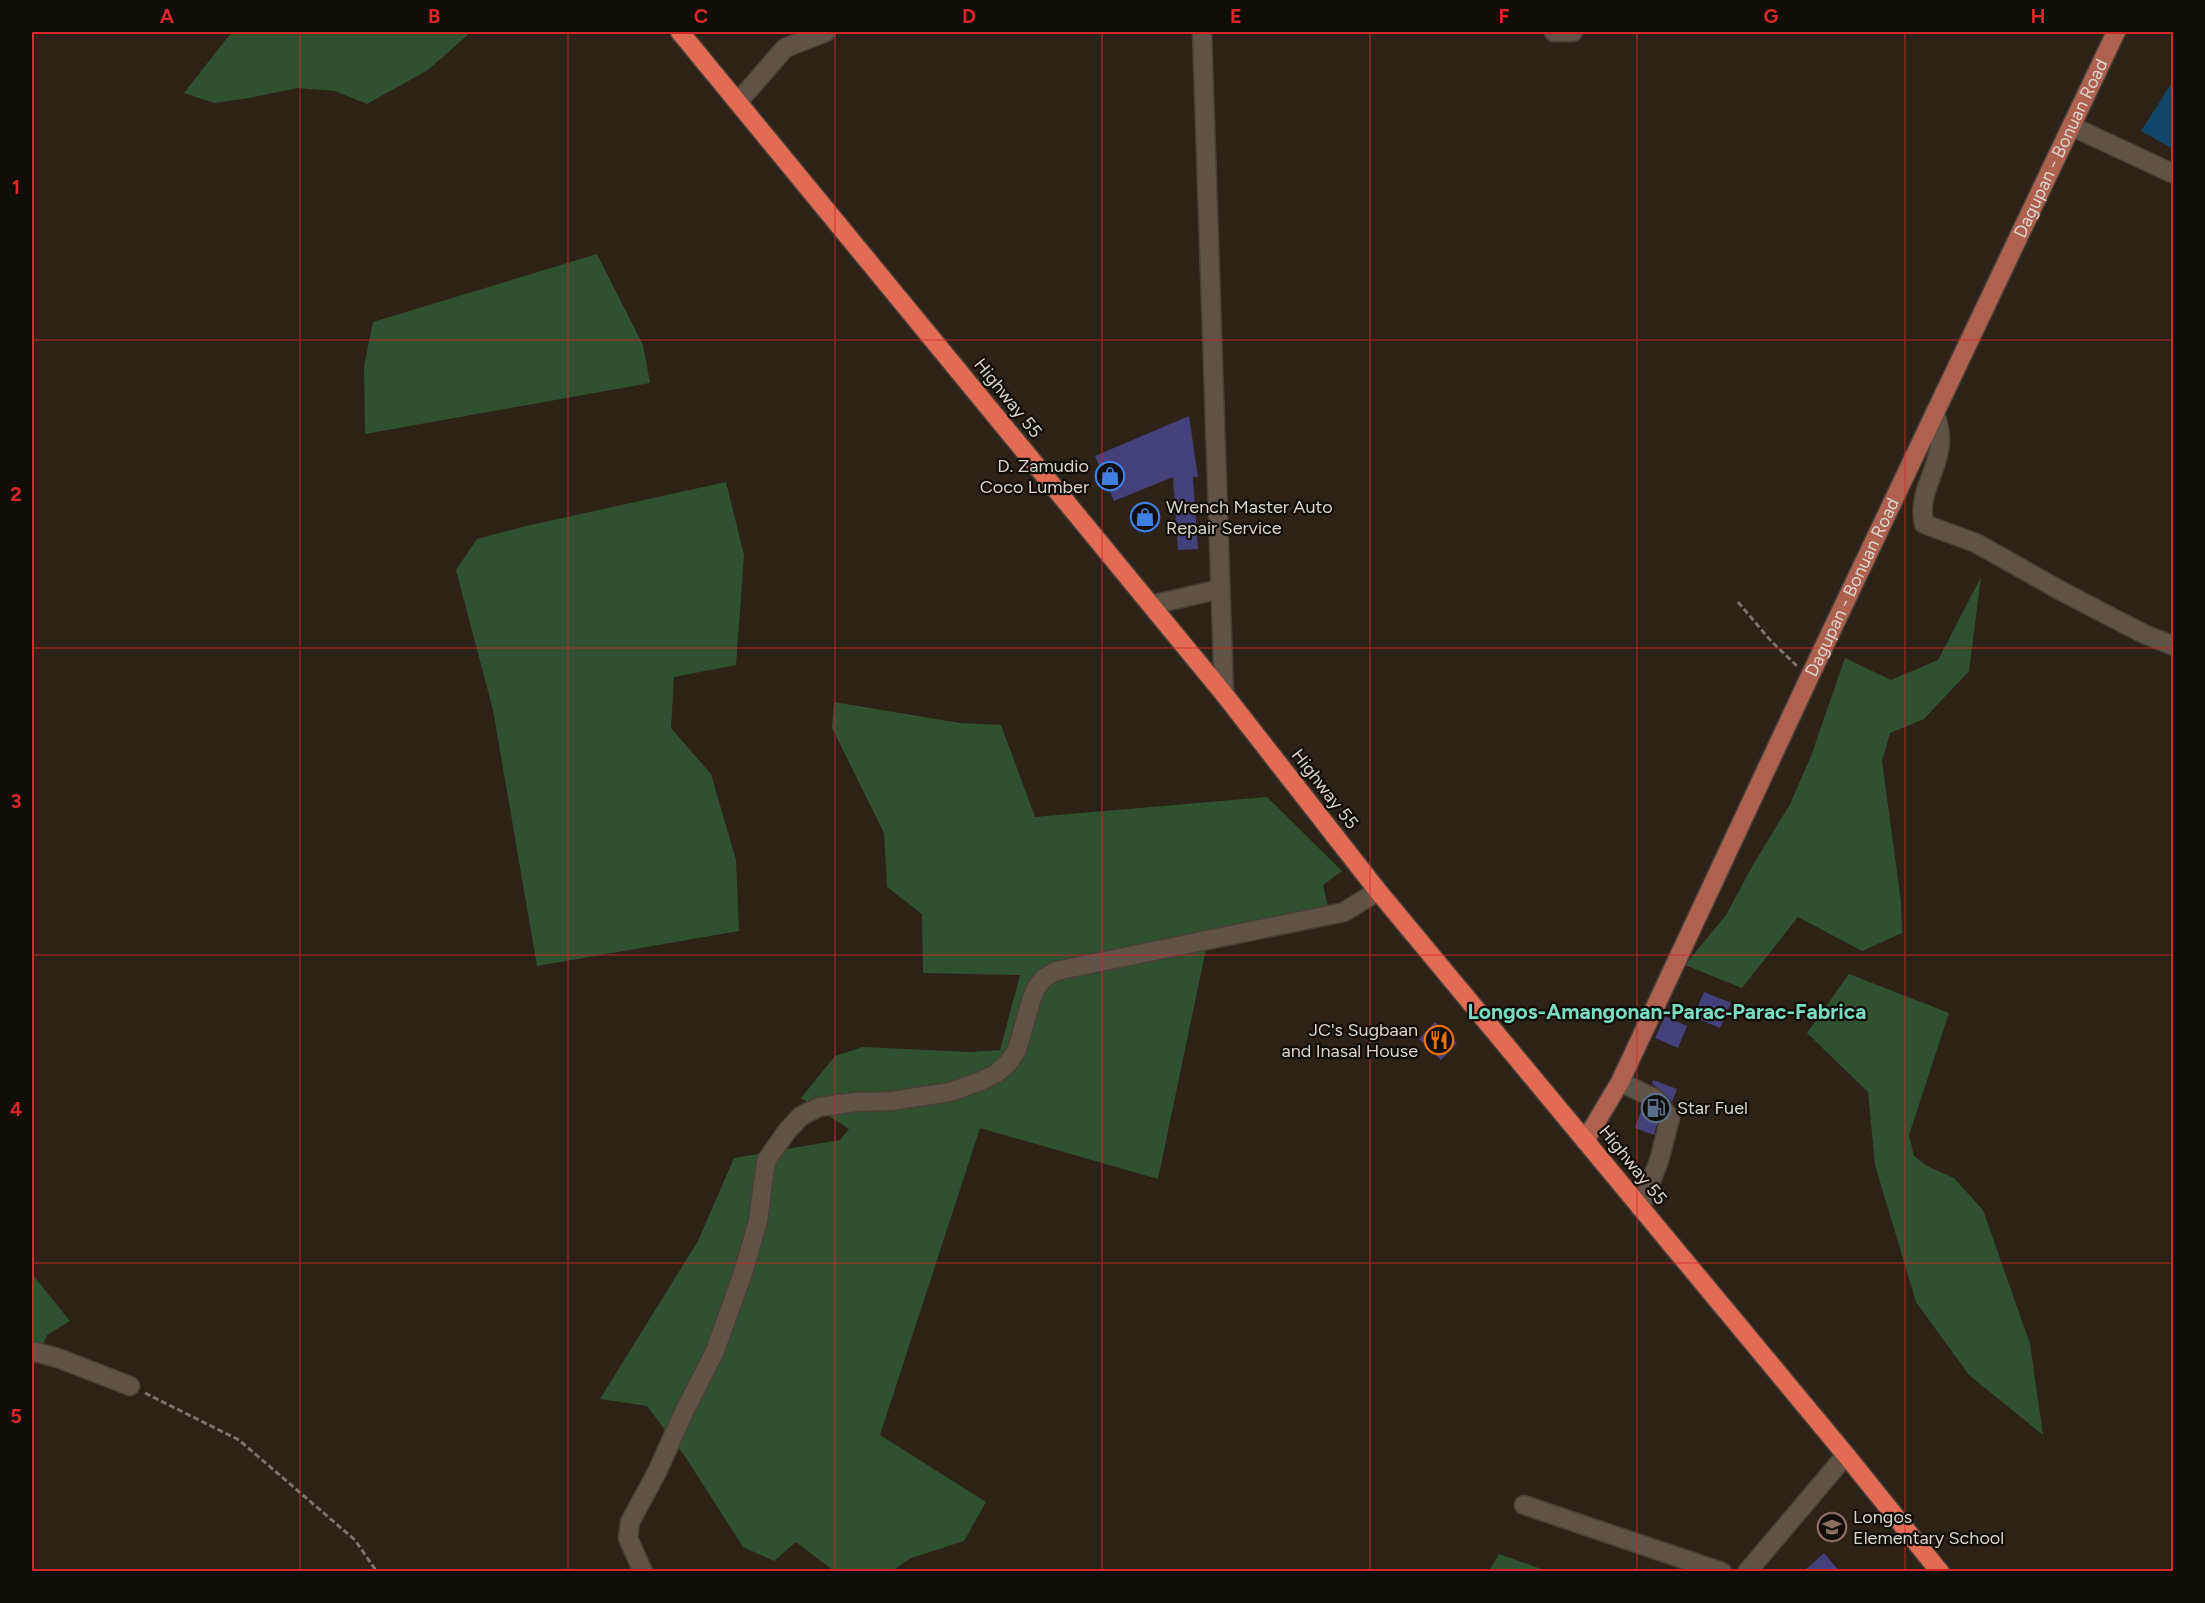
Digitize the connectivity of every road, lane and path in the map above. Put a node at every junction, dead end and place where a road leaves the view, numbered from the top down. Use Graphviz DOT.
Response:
graph roads {
  1 [pos="680,32"];
  2 [pos="826,32"];
  3 [pos="1202,32"];
  4 [pos="1554,32"];
  5 [pos="1573,32"];
  6 [pos="2116,32"];
  7 [pos="738,102"];
  8 [pos="2071,126"];
  9 [pos="2174,174"];
  10 [pos="1935,412"];
  11 [pos="1220,589"];
  12 [pos="1738,602"];
  13 [pos="1151,605"];
  14 [pos="2174,646"];
  15 [pos="1809,678"];
  16 [pos="1224,694"];
  17 [pos="1378,891"];
  18 [pos="1620,1082"];
  19 [pos="1586,1141"];
  20 [pos="1640,1208"];
  21 [pos="32,1351"];
  22 [pos="130,1386"];
  23 [pos="1846,1455"];
  24 [pos="1524,1505"];
  25 [pos="377,1572"];
  26 [pos="643,1572"];
  27 [pos="1722,1572"];
  28 [pos="1747,1572"];
  29 [pos="1940,1572"];
  1 -- 7 [label="highway, Highway 55"];
  2 -- 7 [label="street"];
  3 -- 11 [label="street"];
  4 -- 5 [label="street"];
  6 -- 8 [label="main road, Dagupan - Bonuan Road"];
  7 -- 13 [label="highway, Highway 55"];
  8 -- 9 [label="street"];
  8 -- 10 [label="main road, Dagupan - Bonuan Road"];
  10 -- 14 [label="street"];
  10 -- 15 [label="main road, Dagupan - Bonuan Road"];
  11 -- 13 [label="street"];
  11 -- 16 [label="street"];
  12 -- 15 [label="path"];
  13 -- 16 [label="highway, Highway 55"];
  15 -- 18 [label="main road, Dagupan - Bonuan Road"];
  16 -- 17 [label="highway, Highway 55"];
  17 -- 19 [label="highway, Highway 55"];
  17 -- 26 [label="street"];
  18 -- 19 [label="main road, Dagupan - Bonuan Road"];
  18 -- 20 [label="street"];
  19 -- 20 [label="highway, Highway 55"];
  20 -- 23 [label="highway, Highway 55"];
  21 -- 22 [label="street"];
  22 -- 25 [label="path"];
  23 -- 28 [label="street"];
  23 -- 29 [label="highway, Highway 55"];
  24 -- 27 [label="street"];
}
